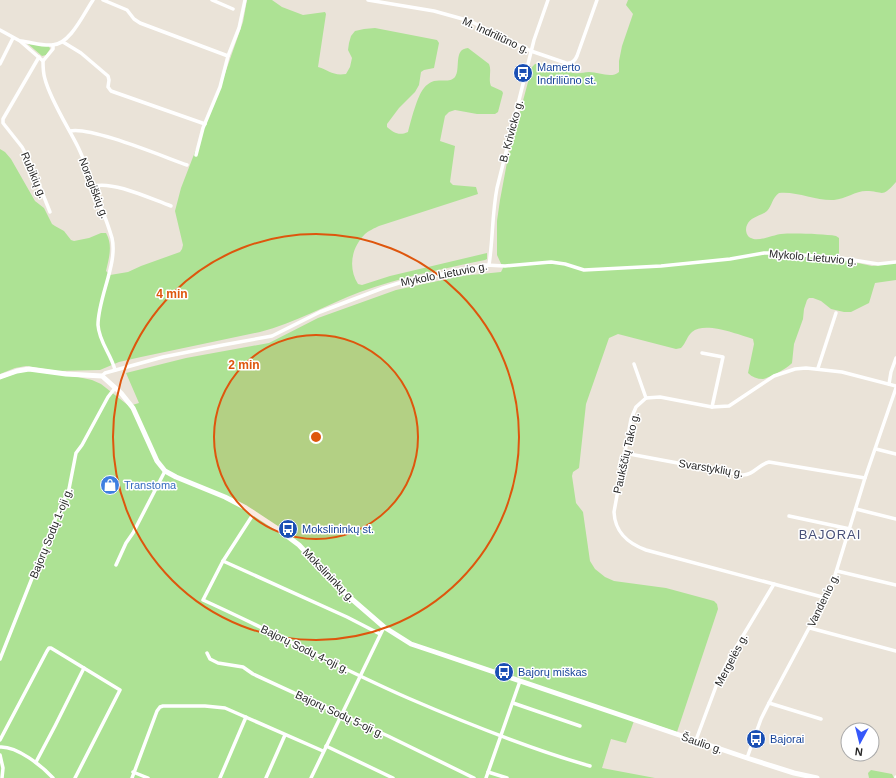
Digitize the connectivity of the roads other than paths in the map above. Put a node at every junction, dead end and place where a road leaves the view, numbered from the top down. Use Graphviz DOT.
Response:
graph roads {
  1 [pos="93,0"];
  2 [pos="103,0"];
  3 [pos="212,0"];
  4 [pos="245,0"];
  5 [pos="368,0"];
  6 [pos="548,0"];
  7 [pos="597,0"];
  8 [pos="234,9"];
  9 [pos="0,30"];
  10 [pos="13,38"];
  11 [pos="20,41"];
  12 [pos="62,42"];
  13 [pos="53,45"];
  14 [pos="531,51"];
  15 [pos="228,56"];
  16 [pos="39,57"];
  17 [pos="43,60"];
  18 [pos="0,64"];
  19 [pos="205,124"];
  20 [pos="70,131"];
  21 [pos="196,155"];
  22 [pos="187,165"];
  23 [pos="94,186"];
  24 [pos="171,206"];
  25 [pos="50,212"];
  26 [pos="896,262"];
  27 [pos="489,265"];
  28 [pos="836,313"];
  29 [pos="702,353"];
  30 [pos="896,358"];
  31 [pos="634,364"];
  32 [pos="818,368"];
  33 [pos="115,370"];
  34 [pos="102,376"];
  35 [pos="0,377"];
  36 [pos="889,384"];
  37 [pos="115,388"];
  38 [pos="896,389"];
  39 [pos="646,398"];
  40 [pos="712,407"];
  41 [pos="876,449"];
  42 [pos="624,453"];
  43 [pos="896,454"];
  44 [pos="165,471"];
  45 [pos="865,478"];
  46 [pos="856,509"];
  47 [pos="254,513"];
  48 [pos="789,516"];
  49 [pos="896,519"];
  50 [pos="850,529"];
  51 [pos="223,561"];
  52 [pos="116,565"];
  53 [pos="837,571"];
  54 [pos="774,584"];
  55 [pos="896,585"];
  56 [pos="826,598"];
  57 [pos="384,627"];
  58 [pos="810,628"];
  59 [pos="380,634"];
  60 [pos="896,650"];
  61 [pos="207,652"];
  62 [pos="0,659"];
  63 [pos="84,668"];
  64 [pos="360,676"];
  65 [pos="520,681"];
  66 [pos="769,703"];
  67 [pos="512,704"];
  68 [pos="589,704"];
  69 [pos="341,715"];
  70 [pos="246,717"];
  71 [pos="821,719"];
  72 [pos="580,726"];
  73 [pos="285,735"];
  74 [pos="501,736"];
  75 [pos="0,740"];
  76 [pos="696,740"];
  77 [pos="326,746"];
  78 [pos="0,747"];
  79 [pos="323,751"];
  80 [pos="0,755"];
  81 [pos="747,758"];
  82 [pos="36,762"];
  83 [pos="590,766"];
  84 [pos="133,772"];
  85 [pos="488,772"];
  86 [pos="2,778"];
  87 [pos="53,778"];
  88 [pos="75,778"];
  89 [pos="132,778"];
  90 [pos="148,778"];
  91 [pos="220,778"];
  92 [pos="266,778"];
  93 [pos="312,778"];
  94 [pos="393,778"];
  95 [pos="474,778"];
  96 [pos="486,778"];
  97 [pos="507,778"];
  98 [pos="817,778"];
  1 -- 12 [label="street"];
  2 -- 15 [label="street"];
  3 -- 8 [label="street"];
  4 -- 15 [label="street"];
  5 -- 14 [label="street, M. Indriliūno g."];
  6 -- 14 [label="street, B. Krivicko g."];
  7 -- 14 [label="street, M. Indriliūno g."];
  9 -- 10 [label="street"];
  10 -- 11 [label="street"];
  10 -- 18 [label="street"];
  11 -- 13 [label="street"];
  11 -- 16 [label="street"];
  12 -- 13 [label="street"];
  12 -- 19 [label="street"];
  13 -- 17 [label="street"];
  14 -- 27 [label="street, B. Krivicko g."];
  15 -- 19 [label="street"];
  16 -- 17 [label="street"];
  16 -- 25 [label="street, Rubikių g."];
  17 -- 20 [label="street, Noragiškių g."];
  19 -- 21 [label="street"];
  20 -- 22 [label="street"];
  20 -- 23 [label="street, Noragiškių g."];
  23 -- 24 [label="street"];
  23 -- 33 [label="street, Noragiškių g."];
  26 -- 27 [label="street, Mykolo Lietuvio g."];
  27 -- 33 [label="street, Mykolo Lietuvio g."];
  28 -- 32 [label="street"];
  29 -- 40 [label="street"];
  30 -- 36 [label="street"];
  31 -- 39 [label="street"];
  32 -- 36 [label="street"];
  32 -- 40 [label="street"];
  33 -- 34 [label="street, Mykolo Lietuvio g."];
  34 -- 35 [label="street"];
  34 -- 37 [label="street"];
  36 -- 38 [label="street"];
  37 -- 44 [label="street"];
  37 -- 62 [label="street, Bajorų Sodų 1-oji g."];
  38 -- 41 [label="street, Vandenio g."];
  39 -- 40 [label="street"];
  39 -- 42 [label="street, Paukščių Tako g."];
  41 -- 43 [label="street"];
  41 -- 45 [label="street, Vandenio g."];
  42 -- 45 [label="street, Svarstyklių g."];
  42 -- 54 [label="street, Paukščių Tako g."];
  44 -- 47 [label="street, Mokslininkų g."];
  44 -- 52 [label="street"];
  45 -- 46 [label="street, Vandenio g."];
  46 -- 49 [label="street"];
  46 -- 50 [label="street, Vandenio g."];
  47 -- 51 [label="street, Bajorų Sodų 4-oji g."];
  47 -- 57 [label="street, Mokslininkų g."];
  48 -- 50 [label="street"];
  50 -- 53 [label="street, Vandenio g."];
  51 -- 59 [label="street"];
  51 -- 64 [label="street, Bajorų Sodų 4-oji g."];
  53 -- 55 [label="street"];
  53 -- 56 [label="street, Vandenio g."];
  54 -- 56 [label="street, Paukščių Tako g."];
  54 -- 76 [label="street, Mergelės g."];
  56 -- 58 [label="street, Vandenio g."];
  57 -- 59 [label="street"];
  57 -- 65 [label="street, Mokslininkų g."];
  58 -- 60 [label="street"];
  58 -- 66 [label="street, Vandenio g."];
  59 -- 64 [label="street"];
  61 -- 69 [label="street, Bajorų Sodų 5-oji g."];
  63 -- 75 [label="street"];
  63 -- 82 [label="street"];
  63 -- 88 [label="street"];
  64 -- 69 [label="street"];
  64 -- 74 [label="street, Bajorų Sodų 4-oji g."];
  65 -- 67 [label="street"];
  65 -- 68 [label="street, Mokslininkų g."];
  66 -- 71 [label="street"];
  66 -- 81 [label="street, Vandenio g."];
  67 -- 72 [label="street"];
  67 -- 74 [label="street"];
  68 -- 76 [label="street, Šaulio g."];
  69 -- 77 [label="street"];
  69 -- 95 [label="street, Bajorų Sodų 5-oji g."];
  70 -- 73 [label="street"];
  70 -- 84 [label="street"];
  70 -- 91 [label="street"];
  73 -- 79 [label="street"];
  73 -- 92 [label="street"];
  74 -- 83 [label="street, Bajorų Sodų 4-oji g."];
  74 -- 85 [label="street"];
  76 -- 81 [label="street, Šaulio g."];
  77 -- 79 [label="street"];
  77 -- 94 [label="street"];
  78 -- 82 [label="street"];
  79 -- 93 [label="street"];
  80 -- 86 [label="street"];
  81 -- 98 [label="street, Šaulio g."];
  82 -- 87 [label="street"];
  84 -- 89 [label="street"];
  84 -- 90 [label="street"];
  85 -- 96 [label="street"];
  85 -- 97 [label="street"];
}
